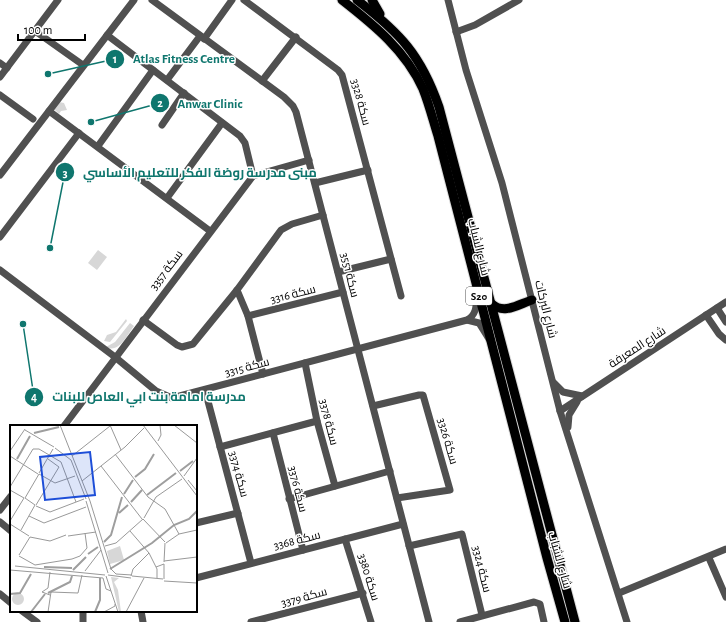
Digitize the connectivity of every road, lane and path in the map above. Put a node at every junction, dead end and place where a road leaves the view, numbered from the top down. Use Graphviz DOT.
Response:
graph roads {
  1 [pos="58,0"];
  2 [pos="134,0"];
  3 [pos="152,0"];
  4 [pos="232,0"];
  5 [pos="244,0"];
  6 [pos="342,0"];
  7 [pos="357,0"];
  8 [pos="372,0"];
  9 [pos="448,0"];
  10 [pos="519,0"];
  11 [pos="388,25"];
  12 [pos="35,31"];
  13 [pos="456,32"];
  14 [pos="107,35"];
  15 [pos="202,37"];
  16 [pos="296,37"];
  17 [pos="0,64"];
  18 [pos="82,65"];
  19 [pos="7,68"];
  20 [pos="153,70"];
  21 [pos="0,77"];
  22 [pos="167,80"];
  23 [pos="262,81"];
  24 [pos="184,93"];
  25 [pos="0,95"];
  26 [pos="49,111"];
  27 [pos="33,119"];
  28 [pos="222,123"];
  29 [pos="162,125"];
  30 [pos="79,132"];
  31 [pos="98,146"];
  32 [pos="309,160"];
  33 [pos="368,170"];
  34 [pos="0,175"];
  35 [pos="253,176"];
  36 [pos="315,183"];
  37 [pos="167,198"];
  38 [pos="324,215"];
  39 [pos="210,231"];
  40 [pos="0,237"];
  41 [pos="391,259"];
  42 [pos="0,270"];
  43 [pos="338,272"];
  44 [pos="477,286"];
  45 [pos="238,290"];
  46 [pos="343,292"];
  47 [pos="401,296"];
  48 [pos="532,300"];
  49 [pos="726,302"];
  50 [pos="492,304"];
  51 [pos="717,308"];
  52 [pos="507,309"];
  53 [pos="706,315"];
  54 [pos="248,316"];
  55 [pos="142,320"];
  56 [pos="467,320"];
  57 [pos="726,322"];
  58 [pos="497,323"];
  59 [pos="726,340"];
  60 [pos="491,343"];
  61 [pos="358,348"];
  62 [pos="115,357"];
  63 [pos="305,363"];
  64 [pos="263,374"];
  65 [pos="553,382"];
  66 [pos="205,390"];
  67 [pos="582,396"];
  68 [pos="373,406"];
  69 [pos="560,411"];
  70 [pos="317,421"];
  71 [pos="65,425"];
  72 [pos="273,433"];
  73 [pos="568,436"];
  74 [pos="220,447"];
  75 [pos="390,471"];
  76 [pos="334,486"];
  77 [pos="10,497"];
  78 [pos="397,498"];
  79 [pos="289,499"];
  80 [pos="0,510"];
  81 [pos="238,513"];
  82 [pos="0,522"];
  83 [pos="197,523"];
  84 [pos="403,524"];
  85 [pos="10,530"];
  86 [pos="345,539"];
  87 [pos="410,546"];
  88 [pos="726,549"];
  89 [pos="303,550"];
  90 [pos="709,558"];
  91 [pos="251,563"];
  92 [pos="197,578"];
  93 [pos="614,580"];
  94 [pos="631,588"];
  95 [pos="362,593"];
  96 [pos="618,593"];
  97 [pos="1,596"];
  98 [pos="726,597"];
  99 [pos="10,602"];
  100 [pos="622,604"];
  101 [pos="23,612"];
  102 [pos="141,612"];
  103 [pos="482,615"];
  104 [pos="37,622"];
  105 [pos="143,622"];
  106 [pos="251,622"];
  107 [pos="371,622"];
  108 [pos="428,622"];
  109 [pos="460,622"];
  110 [pos="544,622"];
  111 [pos="565,622"];
  112 [pos="575,622"];
  113 [pos="627,622"];
  1 -- 12 [label="street"];
  2 -- 14 [label="street"];
  3 -- 15 [label="street, سكة 3551"];
  4 -- 15 [label="street"];
  5 -- 16 [label="street, سكة 3328"];
  6 -- 44 [label="main road, شارع الشباب / S20"];
  7 -- 11 [label="main road, شارع الشباب / S20"];
  8 -- 11 [label="main road"];
  9 -- 13 [label="street, شارع البركات"];
  10 -- 13 [label="street"];
  11 -- 50 [label="main road, شارع الشباب / S20"];
  12 -- 18 [label="street"];
  12 -- 19 [label="street"];
  13 -- 48 [label="street, شارع البركات"];
  14 -- 18 [label="street"];
  14 -- 20 [label="street"];
  15 -- 22 [label="street"];
  15 -- 23 [label="street, سكة 3551"];
  16 -- 23 [label="street"];
  16 -- 33 [label="street, سكة 3328"];
  17 -- 19 [label="street"];
  18 -- 26 [label="street"];
  19 -- 21 [label="street"];
  20 -- 22 [label="street"];
  20 -- 31 [label="street"];
  22 -- 24 [label="street"];
  23 -- 32 [label="street, سكة 3551"];
  24 -- 28 [label="street"];
  24 -- 29 [label="street"];
  25 -- 27 [label="street"];
  26 -- 30 [label="street"];
  26 -- 34 [label="street"];
  28 -- 35 [label="street"];
  28 -- 37 [label="street"];
  30 -- 31 [label="street"];
  30 -- 40 [label="street"];
  31 -- 37 [label="street"];
  32 -- 35 [label="street"];
  32 -- 36 [label="street, سكة 3551"];
  33 -- 36 [label="street"];
  33 -- 41 [label="street, سكة 3328"];
  35 -- 39 [label="street, سكة 3357"];
  36 -- 38 [label="street, سكة 3551"];
  37 -- 39 [label="street"];
  38 -- 43 [label="street, سكة 3551"];
  38 -- 45 [label="street"];
  39 -- 55 [label="street, سكة 3357"];
  41 -- 43 [label="street"];
  41 -- 47 [label="street, سكة 3328"];
  42 -- 62 [label="street, سكة 3315"];
  43 -- 46 [label="street, سكة 3551"];
  44 -- 56 [label="street"];
  44 -- 60 [label="main road, شارع الشباب / S20"];
  45 -- 54 [label="street"];
  45 -- 55 [label="street"];
  46 -- 54 [label="street, سكة 3316"];
  46 -- 61 [label="street, سكة 3551"];
  48 -- 52 [label="main road"];
  48 -- 65 [label="street, شارع البركات"];
  49 -- 51 [label="street, شارع المعرفة"];
  50 -- 52 [label="main road"];
  50 -- 58 [label="main road, شارع الشباب / S20"];
  51 -- 53 [label="street, شارع المعرفة"];
  51 -- 57 [label="street"];
  52 -- 58 [label="main road"];
  53 -- 59 [label="street"];
  53 -- 67 [label="street, شارع المعرفة"];
  54 -- 64 [label="street"];
  55 -- 62 [label="street, سكة 3357"];
  56 -- 60 [label="street"];
  56 -- 61 [label="street, سكة 3315"];
  58 -- 112 [label="main road, شارع الشباب / S20"];
  60 -- 111 [label="main road, شارع الشباب / S20"];
  61 -- 63 [label="street, سكة 3315"];
  61 -- 68 [label="street, سكة 3551"];
  62 -- 66 [label="street, سكة 3315"];
  62 -- 71 [label="street, سكة 3357"];
  63 -- 64 [label="street, سكة 3315"];
  63 -- 70 [label="street, سكة 3378"];
  64 -- 66 [label="street, سكة 3315"];
  65 -- 67 [label="street"];
  65 -- 69 [label="street, شارع البركات"];
  66 -- 74 [label="street, سكة 3374"];
  67 -- 69 [label="street, شارع المعرفة"];
  67 -- 73 [label="street"];
  68 -- 75 [label="street, سكة 3551"];
  68 -- 78 [label="street, سكة 3326"];
  69 -- 73 [label="street, شارع البركات"];
  70 -- 72 [label="street"];
  70 -- 76 [label="street, سكة 3378"];
  72 -- 74 [label="street"];
  72 -- 79 [label="street, سكة 3376"];
  73 -- 93 [label="street, شارع البركات"];
  74 -- 81 [label="street, سكة 3374"];
  75 -- 76 [label="street"];
  75 -- 78 [label="street, سكة 3551"];
  76 -- 79 [label="street"];
  77 -- 80 [label="street"];
  78 -- 84 [label="street, سكة 3551"];
  79 -- 89 [label="street, سكة 3376"];
  81 -- 83 [label="street"];
  81 -- 91 [label="street, سكة 3374"];
  82 -- 85 [label="street"];
  84 -- 86 [label="street, سكة 3368"];
  84 -- 87 [label="street, سكة 3551"];
  86 -- 89 [label="street, سكة 3368"];
  86 -- 95 [label="street, سكة 3380"];
  87 -- 103 [label="street, سكة 3324"];
  87 -- 108 [label="street, سكة 3551"];
  88 -- 90 [label="street"];
  89 -- 91 [label="street, سكة 3368"];
  90 -- 94 [label="street"];
  90 -- 98 [label="street"];
  91 -- 92 [label="street, سكة 3368"];
  93 -- 94 [label="street"];
  93 -- 96 [label="street, شارع البركات"];
  94 -- 96 [label="street"];
  94 -- 100 [label="street"];
  95 -- 106 [label="street, سكة 3379"];
  95 -- 107 [label="street, سكة 3380"];
  96 -- 100 [label="street, شارع البركات"];
  97 -- 99 [label="street"];
  100 -- 113 [label="street, شارع البركات"];
  101 -- 104 [label="street"];
  102 -- 105 [label="street"];
  103 -- 109 [label="street"];
  103 -- 110 [label="street"];
}
